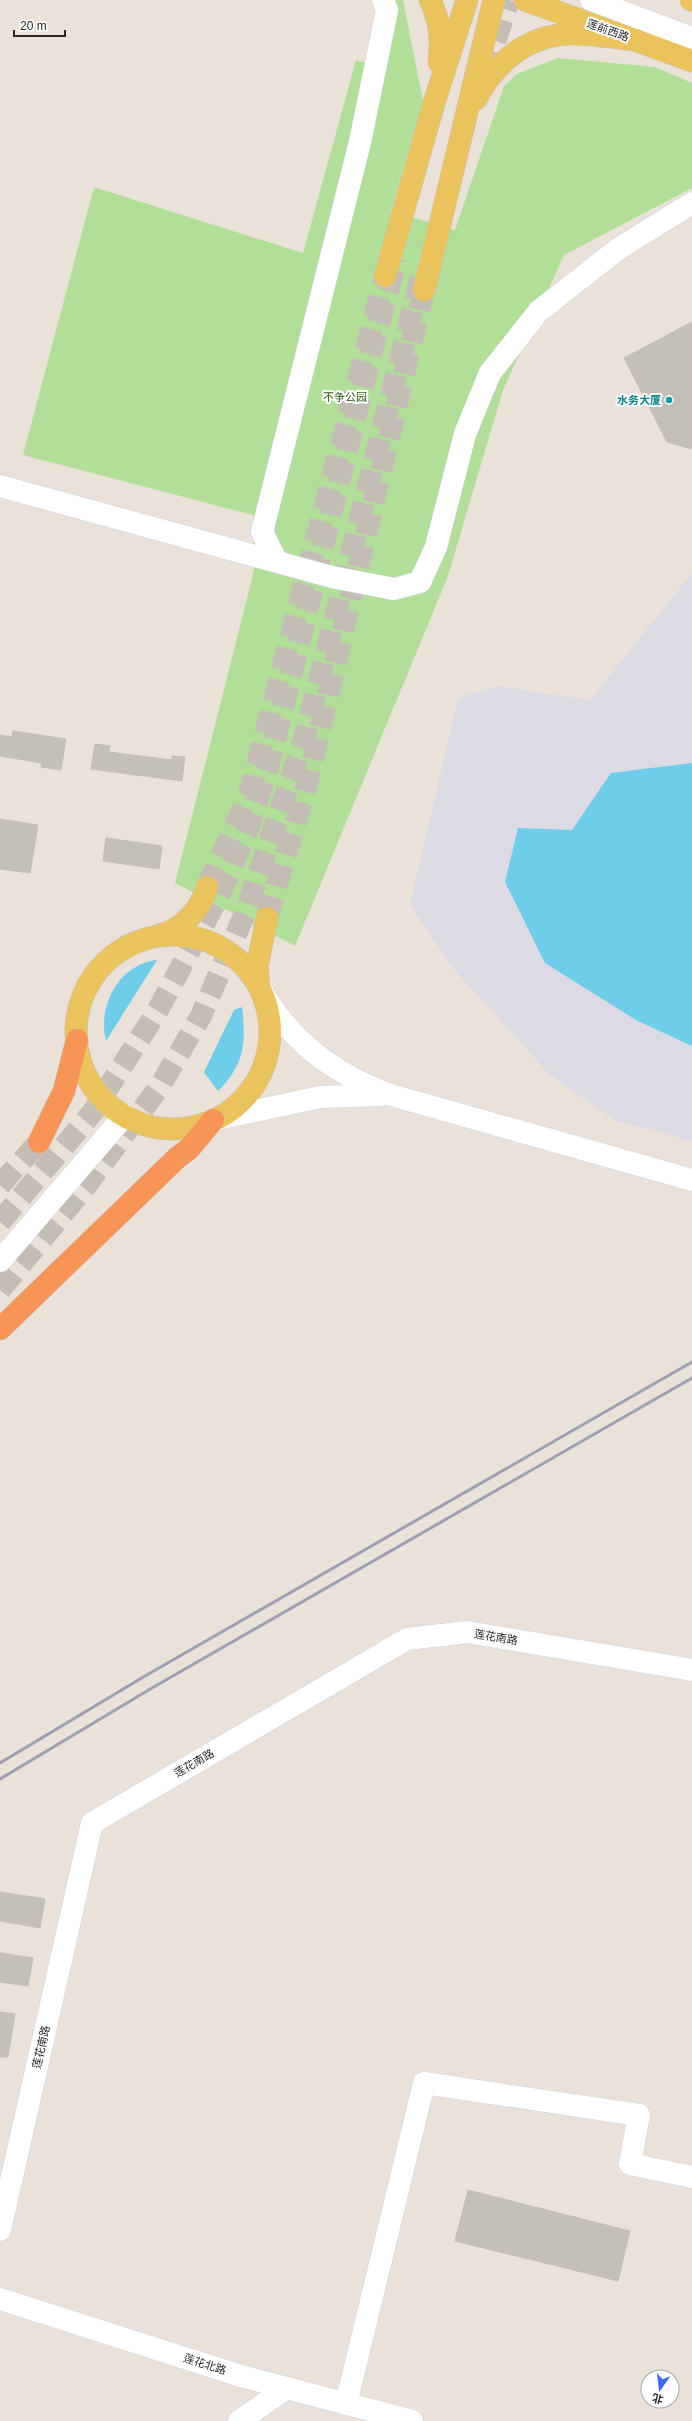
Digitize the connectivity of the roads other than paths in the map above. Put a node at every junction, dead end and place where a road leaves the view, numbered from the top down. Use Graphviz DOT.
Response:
graph roads {
  1 [pos="383,0"];
  2 [pos="430,0"];
  3 [pos="468,0"];
  4 [pos="494,0"];
  5 [pos="525,0"];
  6 [pos="591,0"];
  7 [pos="692,38"];
  8 [pos="636,40"];
  9 [pos="692,61"];
  10 [pos="434,104"];
  11 [pos="466,118"];
  12 [pos="692,203"];
  13 [pos="385,276"];
  14 [pos="424,290"];
  15 [pos="0,486"];
  16 [pos="277,562"];
  17 [pos="207,887"];
  18 [pos="268,918"];
  19 [pos="158,936"];
  20 [pos="260,986"];
  21 [pos="77,1040"];
  22 [pos="391,1095"];
  23 [pos="125,1114"];
  24 [pos="214,1120"];
  25 [pos="39,1142"];
  26 [pos="692,1180"];
  27 [pos="0,1261"];
  28 [pos="0,1329"];
  29 [pos="692,1670"];
  30 [pos="692,2177"];
  31 [pos="0,2230"];
  32 [pos="0,2299"];
  33 [pos="287,2388"];
  34 [pos="346,2404"];
  35 [pos="239,2421"];
  36 [pos="412,2421"];
  1 -- 16 [label="street"];
  2 -- 10 [label="main road"];
  3 -- 10 [label="main road"];
  4 -- 11 [label="main road"];
  5 -- 8 [label="main road, 莲前西路"];
  6 -- 7 [label="street"];
  8 -- 9 [label="main road, 莲前西路"];
  8 -- 11 [label="main road"];
  10 -- 13 [label="main road"];
  11 -- 14 [label="main road"];
  12 -- 16 [label="street"];
  15 -- 16 [label="street"];
  17 -- 19 [label="main road"];
  18 -- 20 [label="main road"];
  19 -- 20 [label="main road"];
  19 -- 21 [label="main road"];
  20 -- 22 [label="street"];
  20 -- 24 [label="main road"];
  21 -- 23 [label="main road"];
  21 -- 25 [label="highway"];
  22 -- 24 [label="street"];
  22 -- 26 [label="street"];
  23 -- 24 [label="main road"];
  23 -- 27 [label="street"];
  24 -- 28 [label="highway"];
  29 -- 31 [label="street, 莲花南路"];
  30 -- 34 [label="street"];
  32 -- 33 [label="street, 莲花北路"];
  33 -- 34 [label="street, 莲花北路"];
  33 -- 35 [label="street"];
  34 -- 36 [label="street, 莲花北路"];
}
